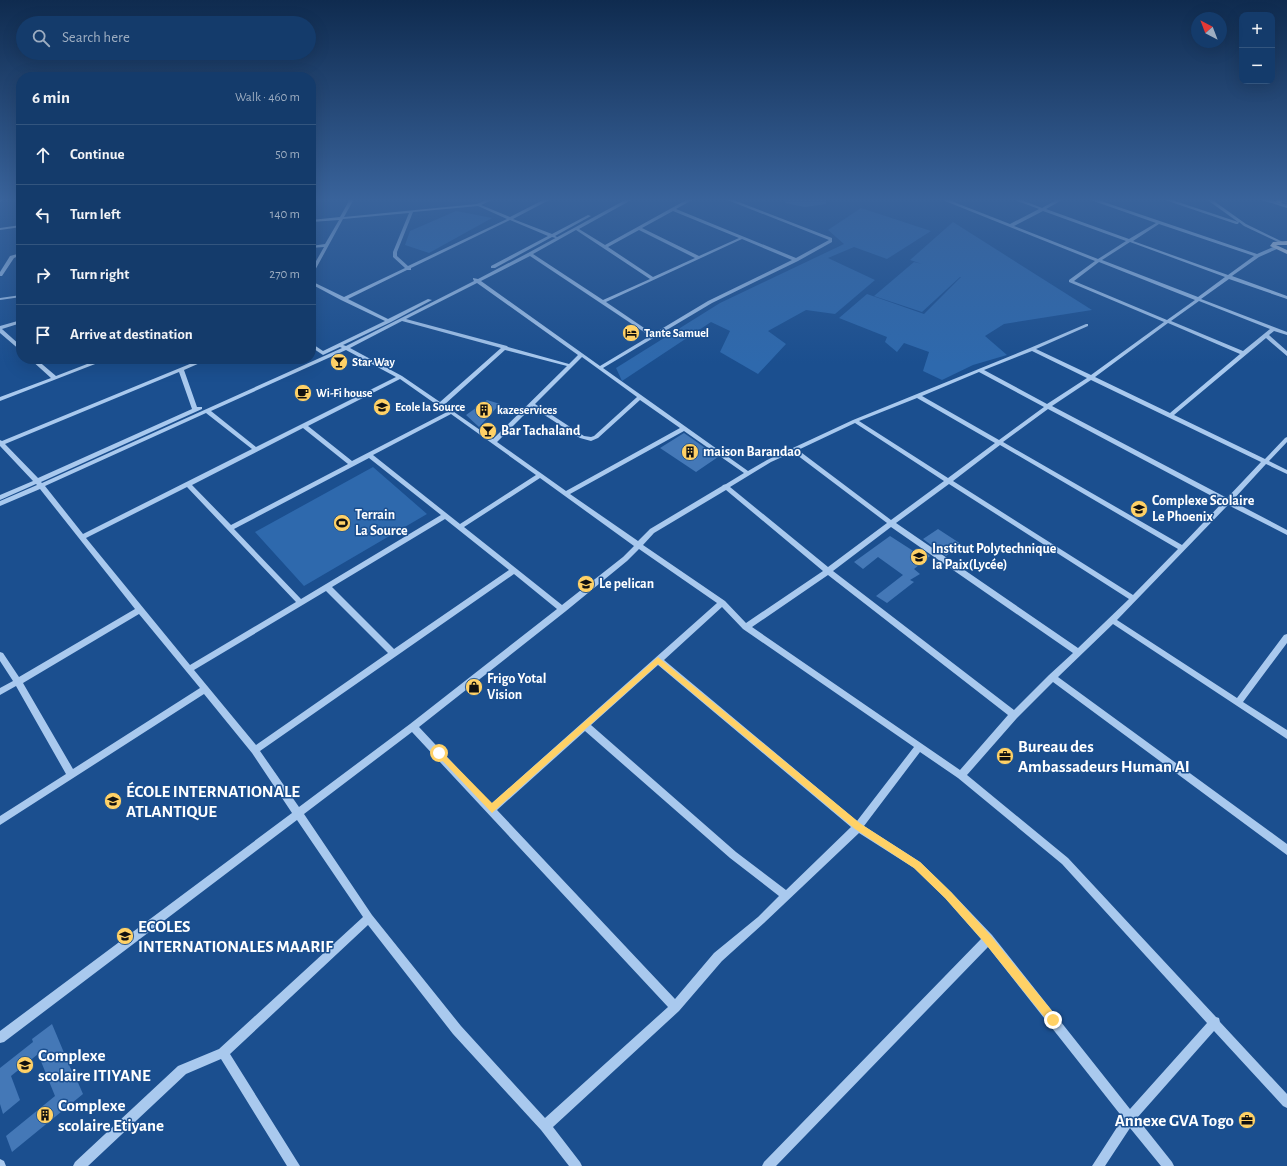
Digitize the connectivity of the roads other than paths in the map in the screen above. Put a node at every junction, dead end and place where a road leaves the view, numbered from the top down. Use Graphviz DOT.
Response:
graph roads {
  1 [pos="322,253"];
  2 [pos="395,253"];
  3 [pos="440,253"];
  4 [pos="521,253"];
  5 [pos="615,253"];
  6 [pos="690,253"];
  7 [pos="709,253"];
  8 [pos="780,253"];
  9 [pos="808,253"];
  10 [pos="1082,253"];
  11 [pos="1109,253"];
  12 [pos="1163,253"];
  13 [pos="1249,253"];
  14 [pos="1263,253"];
  15 [pos="530,254"];
  16 [pos="16,256"];
  17 [pos="1257,256"];
  18 [pos="699,258"];
  19 [pos="796,260"];
  20 [pos="1099,260"];
  21 [pos="316,265"];
  22 [pos="409,269"];
  23 [pos="0,275"];
  24 [pos="1229,277"];
  25 [pos="475,279"];
  26 [pos="653,279"];
  27 [pos="316,285"];
  28 [pos="16,297"];
  29 [pos="1287,298"];
  30 [pos="0,299"];
  31 [pos="343,299"];
  32 [pos="1199,299"];
  33 [pos="603,302"];
  34 [pos="403,320"];
  35 [pos="389,321"];
  36 [pos="1168,322"];
  37 [pos="16,323"];
  38 [pos="1086,325"];
  39 [pos="0,329"];
  40 [pos="1273,329"];
  41 [pos="1287,334"];
  42 [pos="1266,335"];
  43 [pos="653,336"];
  44 [pos="16,344"];
  45 [pos="344,346"];
  46 [pos="505,347"];
  47 [pos="316,348"];
  48 [pos="1032,349"];
  49 [pos="323,353"];
  50 [pos="1243,353"];
  51 [pos="582,354"];
  52 [pos="1287,354"];
  53 [pos="316,356"];
  54 [pos="316,359"];
  55 [pos="39,364"];
  56 [pos="92,364"];
  57 [pos="195,364"];
  58 [pos="298,364"];
  59 [pos="306,364"];
  60 [pos="570,366"];
  61 [pos="600,368"];
  62 [pos="181,370"];
  63 [pos="980,370"];
  64 [pos="400,377"];
  65 [pos="1092,377"];
  66 [pos="55,378"];
  67 [pos="917,395"];
  68 [pos="640,397"];
  69 [pos="0,399"];
  70 [pos="440,405"];
  71 [pos="532,405"];
  72 [pos="1048,406"];
  73 [pos="195,410"];
  74 [pos="207,411"];
  75 [pos="451,412"];
  76 [pos="1170,415"];
  77 [pos="855,421"];
  78 [pos="304,426"];
  79 [pos="685,428"];
  80 [pos="1287,439"];
  81 [pos="494,442"];
  82 [pos="1,443"];
  83 [pos="1000,444"];
  84 [pos="256,450"];
  85 [pos="794,450"];
  86 [pos="369,455"];
  87 [pos="1265,461"];
  88 [pos="352,464"];
  89 [pos="1287,472"];
  90 [pos="747,473"];
  91 [pos="539,476"];
  92 [pos="948,482"];
  93 [pos="39,483"];
  94 [pos="188,484"];
  95 [pos="725,486"];
  96 [pos="565,494"];
  97 [pos="0,498"];
  98 [pos="1226,501"];
  99 [pos="0,504"];
  100 [pos="445,516"];
  101 [pos="892,524"];
  102 [pos="460,527"];
  103 [pos="230,528"];
  104 [pos="1287,533"];
  105 [pos="83,537"];
  106 [pos="638,546"];
  107 [pos="1181,548"];
  108 [pos="512,571"];
  109 [pos="828,571"];
  110 [pos="327,587"];
  111 [pos="1134,599"];
  112 [pos="301,603"];
  113 [pos="722,603"];
  114 [pos="563,609"];
  115 [pos="140,610"];
  116 [pos="1112,620"];
  117 [pos="746,627"];
  118 [pos="1287,638"];
  119 [pos="1078,652"];
  120 [pos="0,654"];
  121 [pos="394,654"];
  122 [pos="658,660"];
  123 [pos="190,669"];
  124 [pos="1052,677"];
  125 [pos="18,682"];
  126 [pos="205,689"];
  127 [pos="0,692"];
  128 [pos="1238,703"];
  129 [pos="1014,715"];
  130 [pos="585,725"];
  131 [pos="413,727"];
  132 [pos="1287,735"];
  133 [pos="919,746"];
  134 [pos="255,750"];
  135 [pos="71,774"];
  136 [pos="961,775"];
  137 [pos="492,809"];
  138 [pos="299,814"];
  139 [pos="0,820"];
  140 [pos="858,826"];
  141 [pos="1287,850"];
  142 [pos="786,896"];
  143 [pos="369,918"];
  144 [pos="988,939"];
  145 [pos="676,1007"];
  146 [pos="1215,1022"];
  147 [pos="0,1038"];
  148 [pos="223,1053"];
  149 [pos="1287,1102"];
  150 [pos="1130,1118"];
  151 [pos="545,1126"];
  152 [pos="79,1166"];
  153 [pos="294,1166"];
  154 [pos="576,1166"];
  155 [pos="768,1166"];
  156 [pos="1098,1166"];
  157 [pos="1168,1166"];
  1 -- 21 [label="street"];
  2 -- 22 [label="street"];
  3 -- 22 [label="street"];
  4 -- 25 [label="street"];
  5 -- 26 [label="street"];
  6 -- 18 [label="street"];
  7 -- 18 [label="street"];
  8 -- 19 [label="street"];
  9 -- 19 [label="street"];
  10 -- 20 [label="street"];
  11 -- 20 [label="street"];
  12 -- 24 [label="street"];
  13 -- 17 [label="street"];
  14 -- 17 [label="street"];
  15 -- 25 [label="street"];
  15 -- 33 [label="street"];
  16 -- 23 [label="street"];
  17 -- 24 [label="street"];
  18 -- 26 [label="street"];
  19 -- 43 [label="street"];
  20 -- 32 [label="street"];
  20 -- 36 [label="street"];
  22 -- 31 [label="street"];
  24 -- 29 [label="street"];
  24 -- 32 [label="street"];
  25 -- 34 [label="street"];
  25 -- 35 [label="street"];
  25 -- 51 [label="street"];
  26 -- 33 [label="street"];
  27 -- 31 [label="street"];
  28 -- 30 [label="street"];
  31 -- 35 [label="street"];
  32 -- 36 [label="street"];
  32 -- 40 [label="street"];
  33 -- 43 [label="street"];
  34 -- 45 [label="street"];
  34 -- 46 [label="street"];
  35 -- 45 [label="street"];
  36 -- 50 [label="street"];
  36 -- 65 [label="street"];
  37 -- 39 [label="street"];
  38 -- 48 [label="street"];
  39 -- 44 [label="street"];
  40 -- 41 [label="street"];
  40 -- 42 [label="street"];
  42 -- 50 [label="street"];
  42 -- 52 [label="street"];
  43 -- 61 [label="street"];
  45 -- 49 [label="street"];
  45 -- 54 [label="street"];
  45 -- 64 [label="street"];
  46 -- 60 [label="street"];
  46 -- 70 [label="street"];
  47 -- 49 [label="street"];
  48 -- 63 [label="street"];
  48 -- 65 [label="street"];
  49 -- 53 [label="street"];
  50 -- 76 [label="street"];
  51 -- 60 [label="street"];
  51 -- 61 [label="street"];
  55 -- 66 [label="street"];
  56 -- 66 [label="street"];
  57 -- 62 [label="street"];
  58 -- 73 [label="street"];
  59 -- 74 [label="street"];
  60 -- 71 [label="street"];
  61 -- 68 [label="street"];
  62 -- 73 [label="street"];
  62 -- 82 [label="street"];
  63 -- 67 [label="street"];
  63 -- 72 [label="street"];
  64 -- 70 [label="street"];
  64 -- 78 [label="street"];
  65 -- 72 [label="street"];
  65 -- 76 [label="street"];
  66 -- 69 [label="street"];
  67 -- 77 [label="street"];
  67 -- 83 [label="street"];
  68 -- 71 [label="street"];
  68 -- 79 [label="street"];
  70 -- 75 [label="street"];
  71 -- 81 [label="street"];
  72 -- 83 [label="street"];
  72 -- 98 [label="street"];
  73 -- 93 [label="street"];
  74 -- 84 [label="street"];
  74 -- 93 [label="street"];
  75 -- 81 [label="street"];
  75 -- 86 [label="street"];
  76 -- 87 [label="street"];
  77 -- 85 [label="street"];
  77 -- 92 [label="street"];
  78 -- 84 [label="street"];
  78 -- 88 [label="street"];
  79 -- 90 [label="street"];
  79 -- 96 [label="street"];
  80 -- 87 [label="street"];
  81 -- 91 [label="street"];
  82 -- 93 [label="street"];
  83 -- 92 [label="street"];
  83 -- 107 [label="street"];
  84 -- 94 [label="street"];
  85 -- 90 [label="street"];
  85 -- 101 [label="street"];
  86 -- 88 [label="street"];
  86 -- 100 [label="street"];
  87 -- 89 [label="street"];
  87 -- 98 [label="street"];
  88 -- 103 [label="street"];
  90 -- 95 [label="street"];
  91 -- 96 [label="street"];
  91 -- 102 [label="street"];
  92 -- 101 [label="street"];
  92 -- 111 [label="street"];
  93 -- 97 [label="street"];
  93 -- 99 [label="street"];
  93 -- 105 [label="street"];
  94 -- 103 [label="street"];
  94 -- 105 [label="street"];
  95 -- 106 [label="street"];
  95 -- 109 [label="street"];
  96 -- 106 [label="street"];
  98 -- 104 [label="street"];
  98 -- 107 [label="street"];
  100 -- 102 [label="street"];
  100 -- 110 [label="street"];
  101 -- 109 [label="street"];
  101 -- 119 [label="street"];
  102 -- 108 [label="street"];
  103 -- 112 [label="street"];
  105 -- 115 [label="street"];
  106 -- 113 [label="street"];
  106 -- 114 [label="street"];
  107 -- 111 [label="street"];
  108 -- 114 [label="street"];
  108 -- 121 [label="street"];
  109 -- 117 [label="street"];
  109 -- 129 [label="street"];
  110 -- 112 [label="street"];
  110 -- 121 [label="street"];
  111 -- 116 [label="street"];
  112 -- 123 [label="street"];
  113 -- 117 [label="street"];
  113 -- 122 [label="street"];
  114 -- 131 [label="street"];
  115 -- 123 [label="street"];
  115 -- 125 [label="street"];
  116 -- 119 [label="street"];
  116 -- 128 [label="street"];
  117 -- 133 [label="street"];
  118 -- 128 [label="street"];
  119 -- 124 [label="street"];
  120 -- 125 [label="street"];
  121 -- 134 [label="street"];
  122 -- 130 [label="street"];
  122 -- 140 [label="street"];
  123 -- 126 [label="street"];
  124 -- 129 [label="street"];
  124 -- 141 [label="street"];
  125 -- 127 [label="street"];
  125 -- 135 [label="street"];
  126 -- 134 [label="street"];
  126 -- 135 [label="street"];
  128 -- 132 [label="street"];
  129 -- 136 [label="street"];
  130 -- 137 [label="street"];
  130 -- 142 [label="street"];
  131 -- 137 [label="street"];
  131 -- 138 [label="street"];
  133 -- 136 [label="street"];
  133 -- 140 [label="street"];
  134 -- 138 [label="street"];
  135 -- 139 [label="street"];
  136 -- 146 [label="street"];
  137 -- 145 [label="street"];
  138 -- 143 [label="street"];
  138 -- 147 [label="street"];
  140 -- 142 [label="street"];
  140 -- 144 [label="street"];
  142 -- 145 [label="street"];
  143 -- 148 [label="street"];
  143 -- 151 [label="street"];
  144 -- 150 [label="street"];
  144 -- 155 [label="street"];
  145 -- 151 [label="street"];
  146 -- 149 [label="street"];
  146 -- 150 [label="street"];
  148 -- 152 [label="street"];
  148 -- 153 [label="street"];
  150 -- 156 [label="street"];
  150 -- 157 [label="street"];
  151 -- 154 [label="street"];
}
